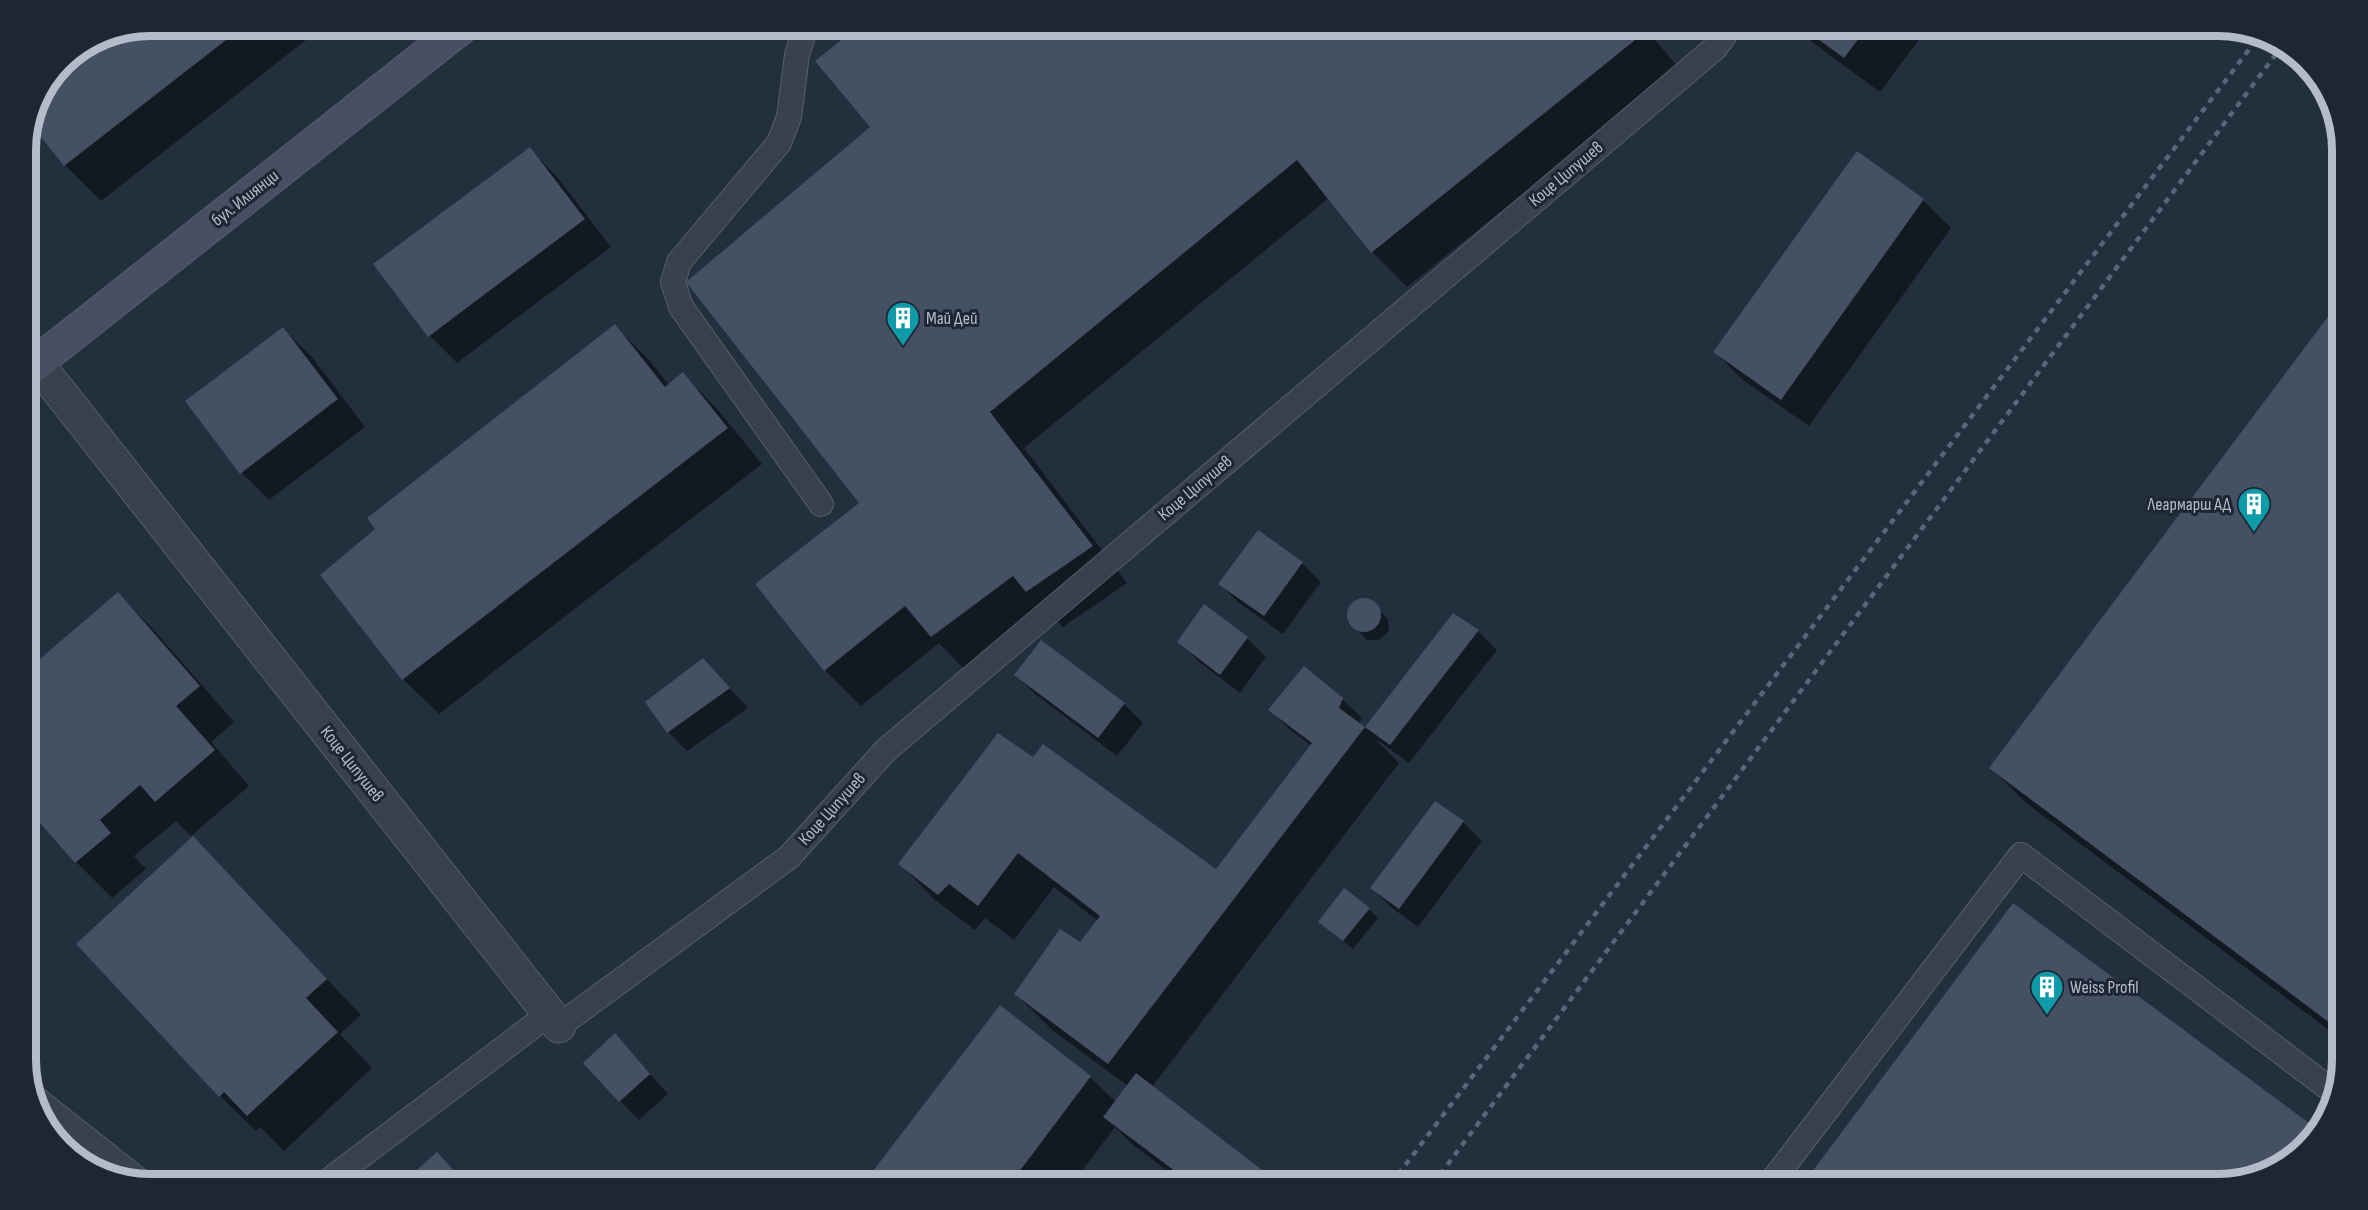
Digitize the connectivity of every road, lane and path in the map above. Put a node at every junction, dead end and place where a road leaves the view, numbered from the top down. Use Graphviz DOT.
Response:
graph roads {
  1 [pos="450,36"];
  2 [pos="803,36"];
  3 [pos="1724,36"];
  4 [pos="36,362"];
  5 [pos="36,372"];
  6 [pos="821,504"];
  7 [pos="554,1020"];
  8 [pos="2328,1088"];
  9 [pos="47,1109"];
  10 [pos="127,1171"];
  11 [pos="339,1174"];
  12 [pos="1778,1174"];
  1 -- 4 [label="street, бул. Илиянци"];
  2 -- 6 [label="lane"];
  3 -- 7 [label="lane, Коце Ципушев"];
  5 -- 7 [label="street, Коце Ципушев"];
  7 -- 11 [label="lane"];
  8 -- 12 [label="lane"];
  9 -- 10 [label="lane"];
}
